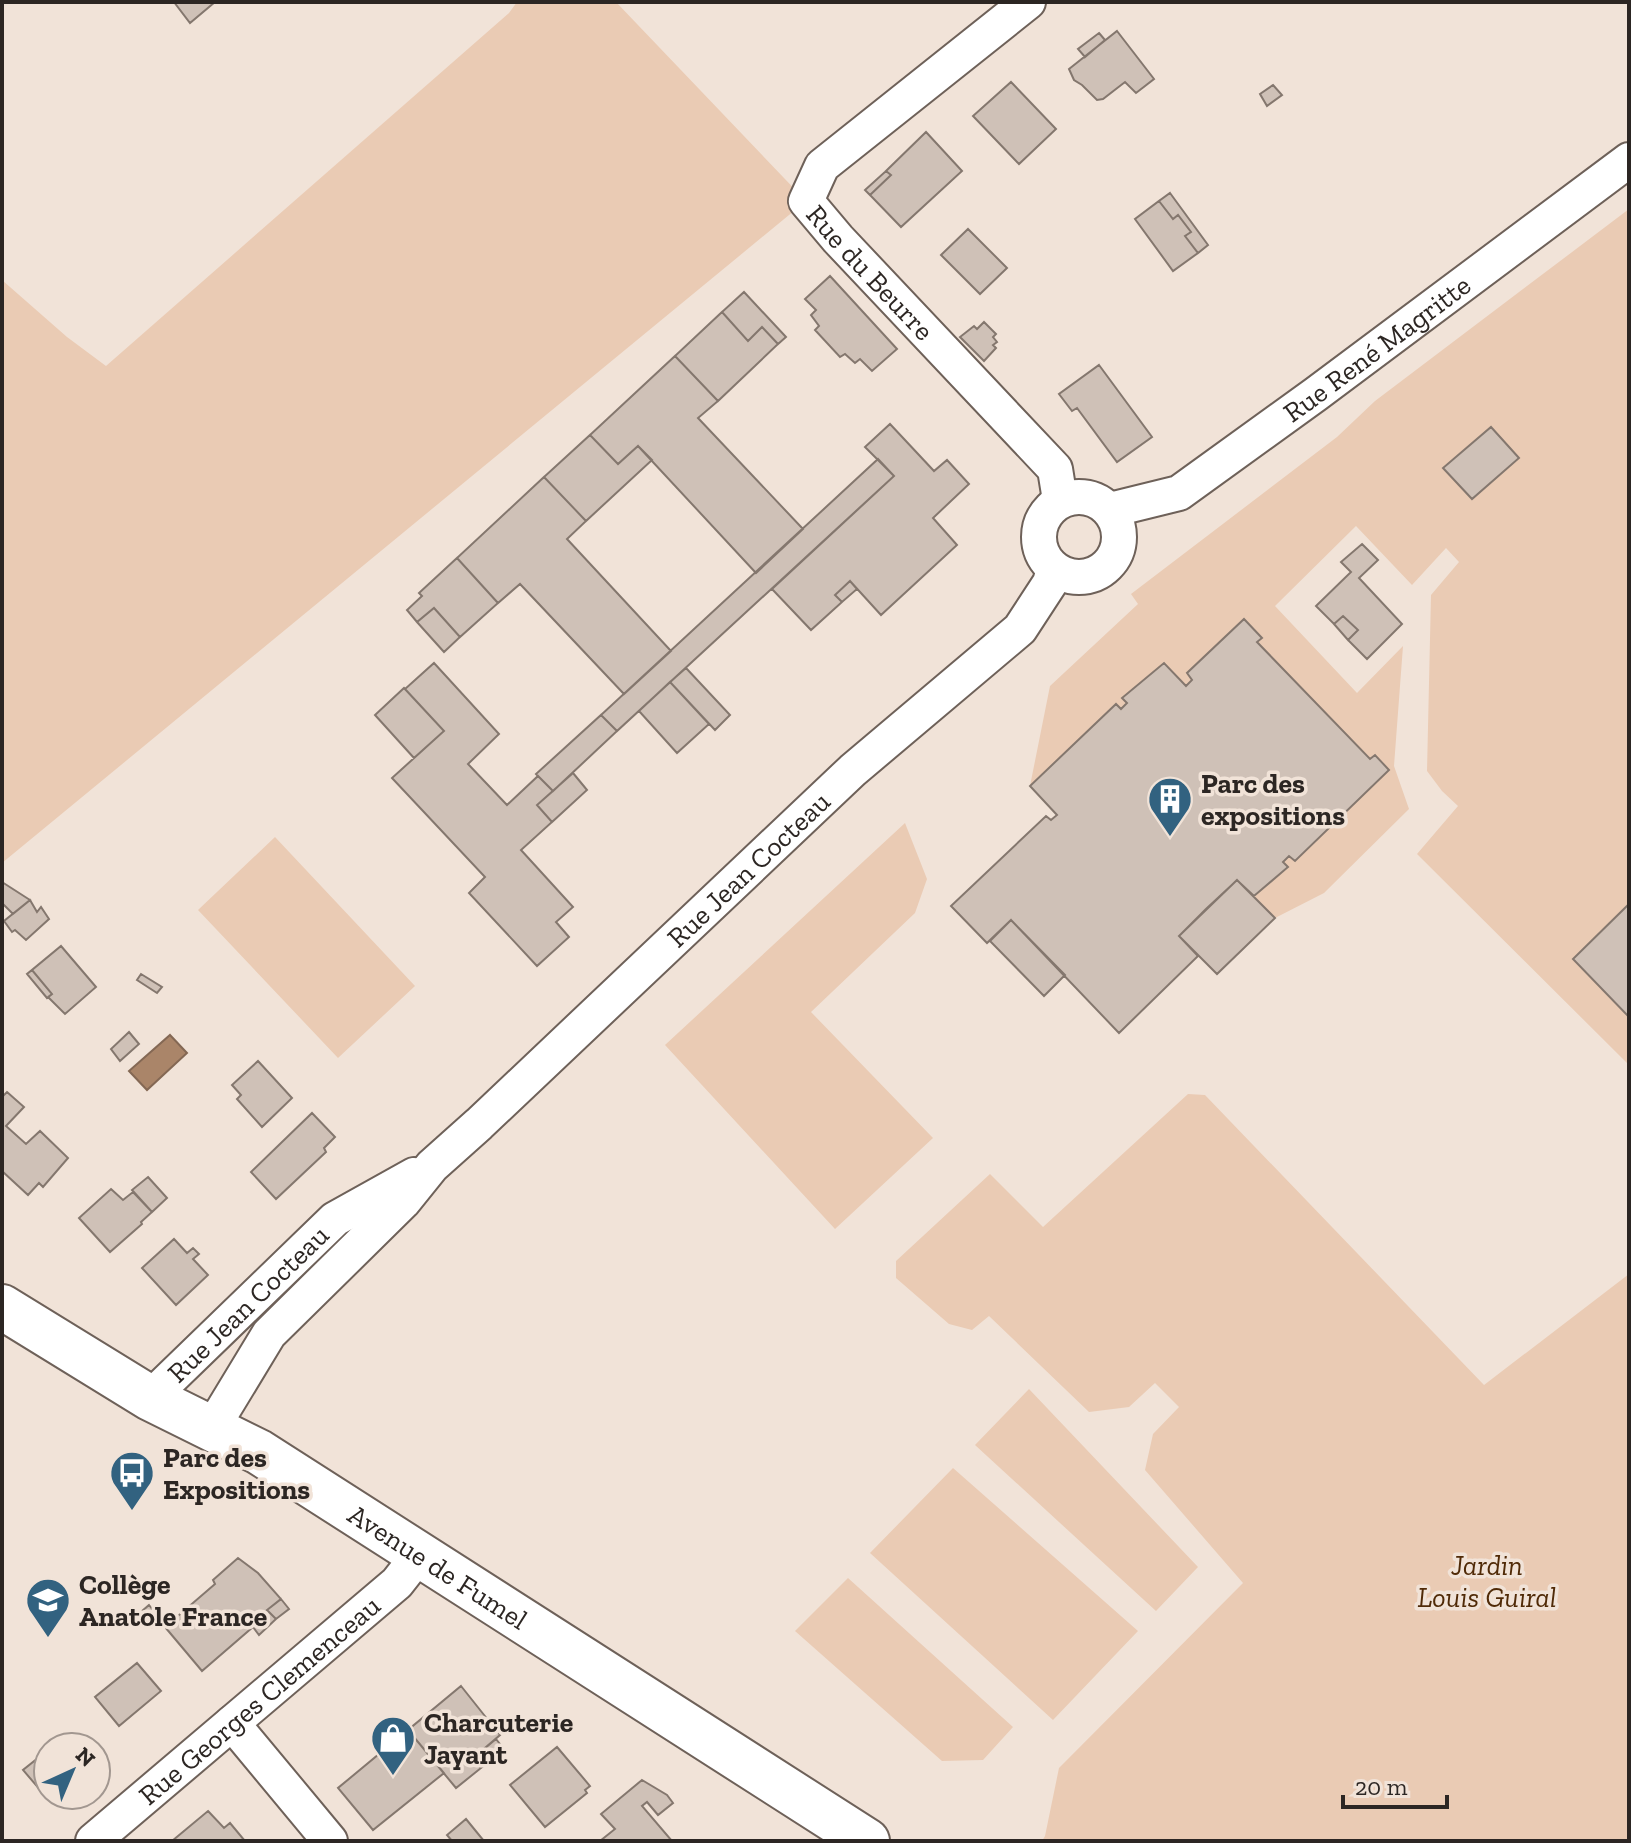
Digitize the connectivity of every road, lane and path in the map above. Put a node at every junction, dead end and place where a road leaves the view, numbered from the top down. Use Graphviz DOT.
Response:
graph roads {
  1 [pos="1028,2"];
  2 [pos="1629,160"];
  3 [pos="1060,500"];
  4 [pos="1110,510"];
  5 [pos="1054,569"];
  6 [pos="432,1166"];
  7 [pos="2,1307"];
  8 [pos="150,1398"];
  9 [pos="212,1428"];
  10 [pos="419,1555"];
  11 [pos="232,1723"];
  12 [pos="93,1841"];
  13 [pos="330,1841"];
  14 [pos="867,1841"];
  1 -- 3 [label="street, Rue du Beurre"];
  2 -- 4 [label="street, Rue René Magritte"];
  3 -- 4 [label="street"];
  3 -- 5 [label="street"];
  4 -- 5 [label="street"];
  5 -- 6 [label="street, Rue Jean Cocteau"];
  6 -- 8 [label="street, Rue Jean Cocteau"];
  6 -- 9 [label="street, Rue Jean Cocteau"];
  7 -- 8 [label="main road, Avenue de Fumel"];
  8 -- 9 [label="main road, Avenue de Fumel"];
  9 -- 10 [label="main road, Avenue de Fumel"];
  10 -- 11 [label="street, Rue Georges Clemenceau"];
  10 -- 14 [label="main road, Avenue de Fumel"];
  11 -- 12 [label="street, Rue Georges Clemenceau"];
  11 -- 13 [label="street"];
}
